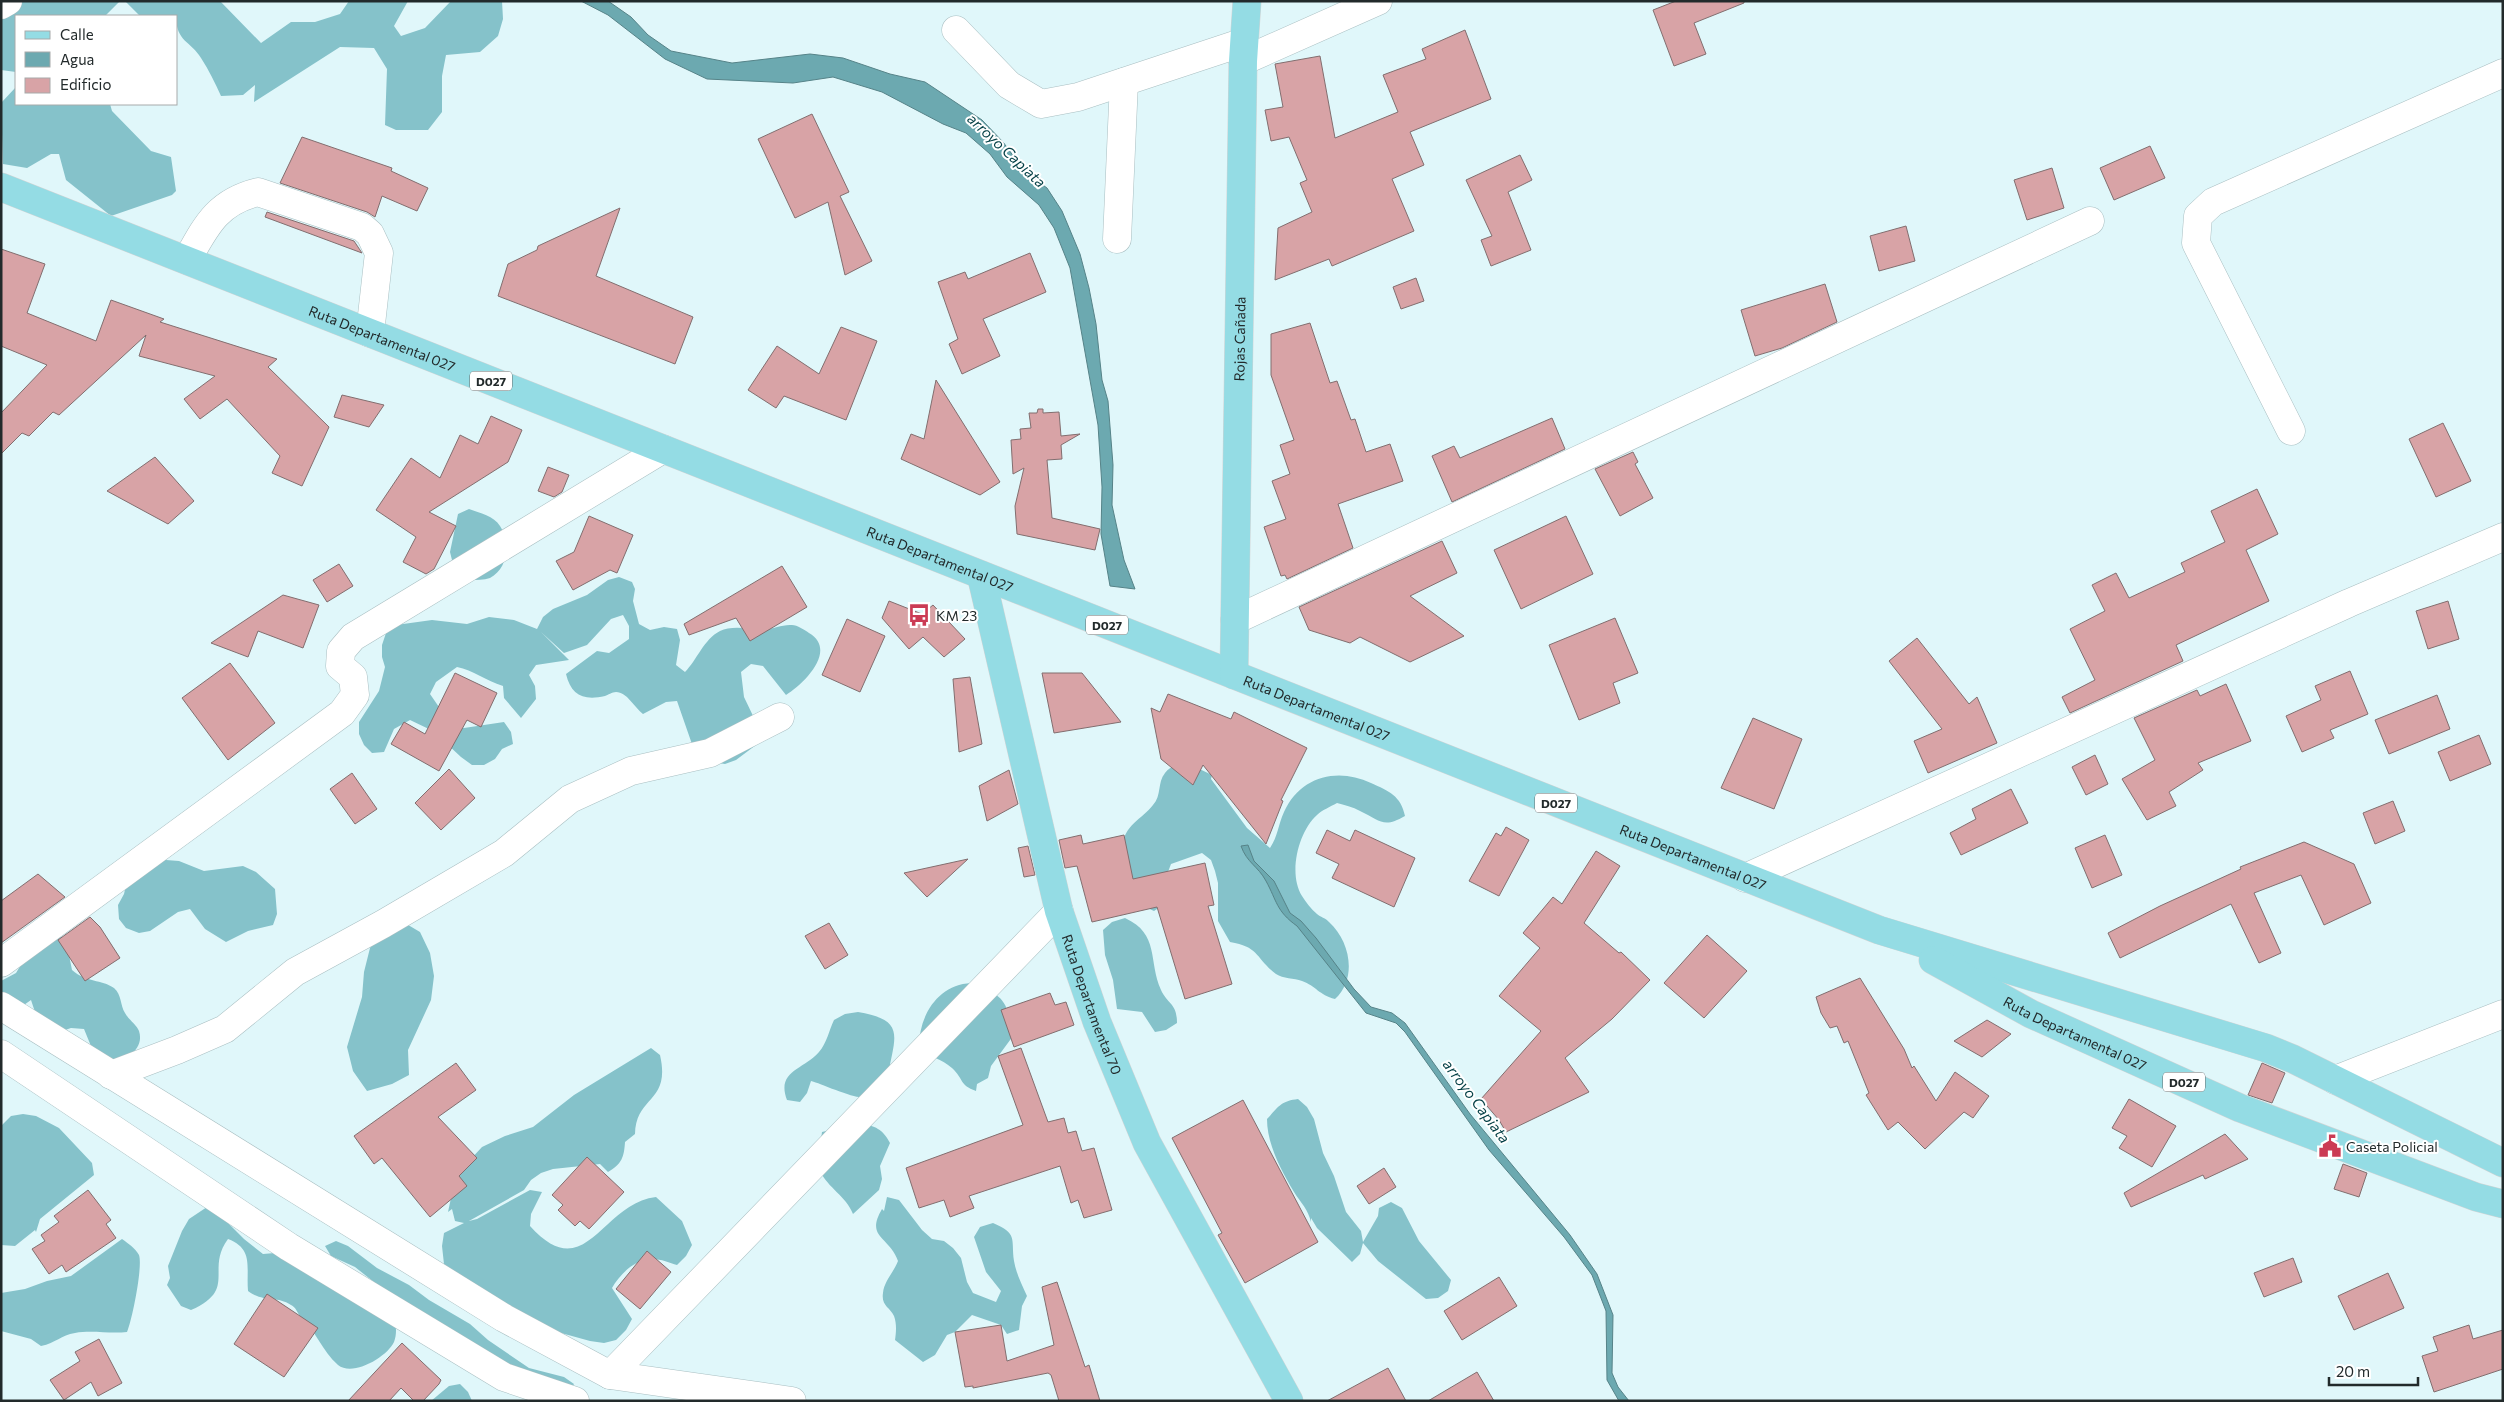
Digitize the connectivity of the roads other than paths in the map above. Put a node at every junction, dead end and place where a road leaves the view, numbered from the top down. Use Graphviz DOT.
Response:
graph roads {
  1 [pos="8,1"];
  2 [pos="1246,1"];
  3 [pos="1378,1"];
  4 [pos="1,5"];
  5 [pos="956,30"];
  6 [pos="1244,52"];
  7 [pos="2503,73"];
  8 [pos="1124,82"];
  9 [pos="1,187"];
  10 [pos="2090,221"];
  11 [pos="1117,239"];
  12 [pos="187,260"];
  13 [pos="370,332"];
  14 [pos="2290,431"];
  15 [pos="663,449"];
  16 [pos="2503,537"];
  17 [pos="981,575"];
  18 [pos="1235,620"];
  19 [pos="1234,675"];
  20 [pos="780,717"];
  21 [pos="1745,878"];
  22 [pos="1059,911"];
  23 [pos="1879,930"];
  24 [pos="1,963"];
  25 [pos="1,1006"];
  26 [pos="2503,1014"];
  27 [pos="1,1054"];
  28 [pos="111,1074"];
  29 [pos="2335,1080"];
  30 [pos="2503,1163"];
  31 [pos="2503,1204"];
  32 [pos="610,1374"];
  33 [pos="576,1401"];
  34 [pos="792,1401"];
  35 [pos="1289,1401"];
  1 -- 4 [label="street"];
  2 -- 6 [label="main road, Rojas Cañada"];
  3 -- 6 [label="street"];
  5 -- 8 [label="street"];
  6 -- 8 [label="street"];
  6 -- 18 [label="main road, Rojas Cañada"];
  7 -- 14 [label="street"];
  8 -- 11 [label="street"];
  9 -- 12 [label="main road, Ruta Departamental 027 / D027"];
  10 -- 18 [label="street"];
  12 -- 13 [label="main road, Ruta Departamental 027 / D027"];
  12 -- 13 [label="street"];
  13 -- 15 [label="main road, Ruta Departamental 027 / D027"];
  15 -- 17 [label="main road, Ruta Departamental 027 / D027"];
  15 -- 24 [label="street"];
  16 -- 21 [label="street"];
  17 -- 19 [label="main road, Ruta Departamental 027 / D027"];
  17 -- 22 [label="main road, Ruta Departamental 70"];
  18 -- 19 [label="main road, Rojas Cañada"];
  19 -- 21 [label="main road, Ruta Departamental 027 / D027"];
  20 -- 28 [label="street"];
  21 -- 23 [label="main road, Ruta Departamental 027 / D027"];
  22 -- 32 [label="street"];
  22 -- 35 [label="main road, Ruta Departamental 70"];
  23 -- 29 [label="main road, Ruta Departamental 027 / D027"];
  23 -- 31 [label="main road, Ruta Departamental 027 / D027"];
  25 -- 28 [label="street"];
  26 -- 29 [label="street"];
  27 -- 33 [label="street"];
  28 -- 32 [label="street"];
  29 -- 30 [label="main road, Ruta Departamental 027 / D027"];
  32 -- 34 [label="street"];
}
